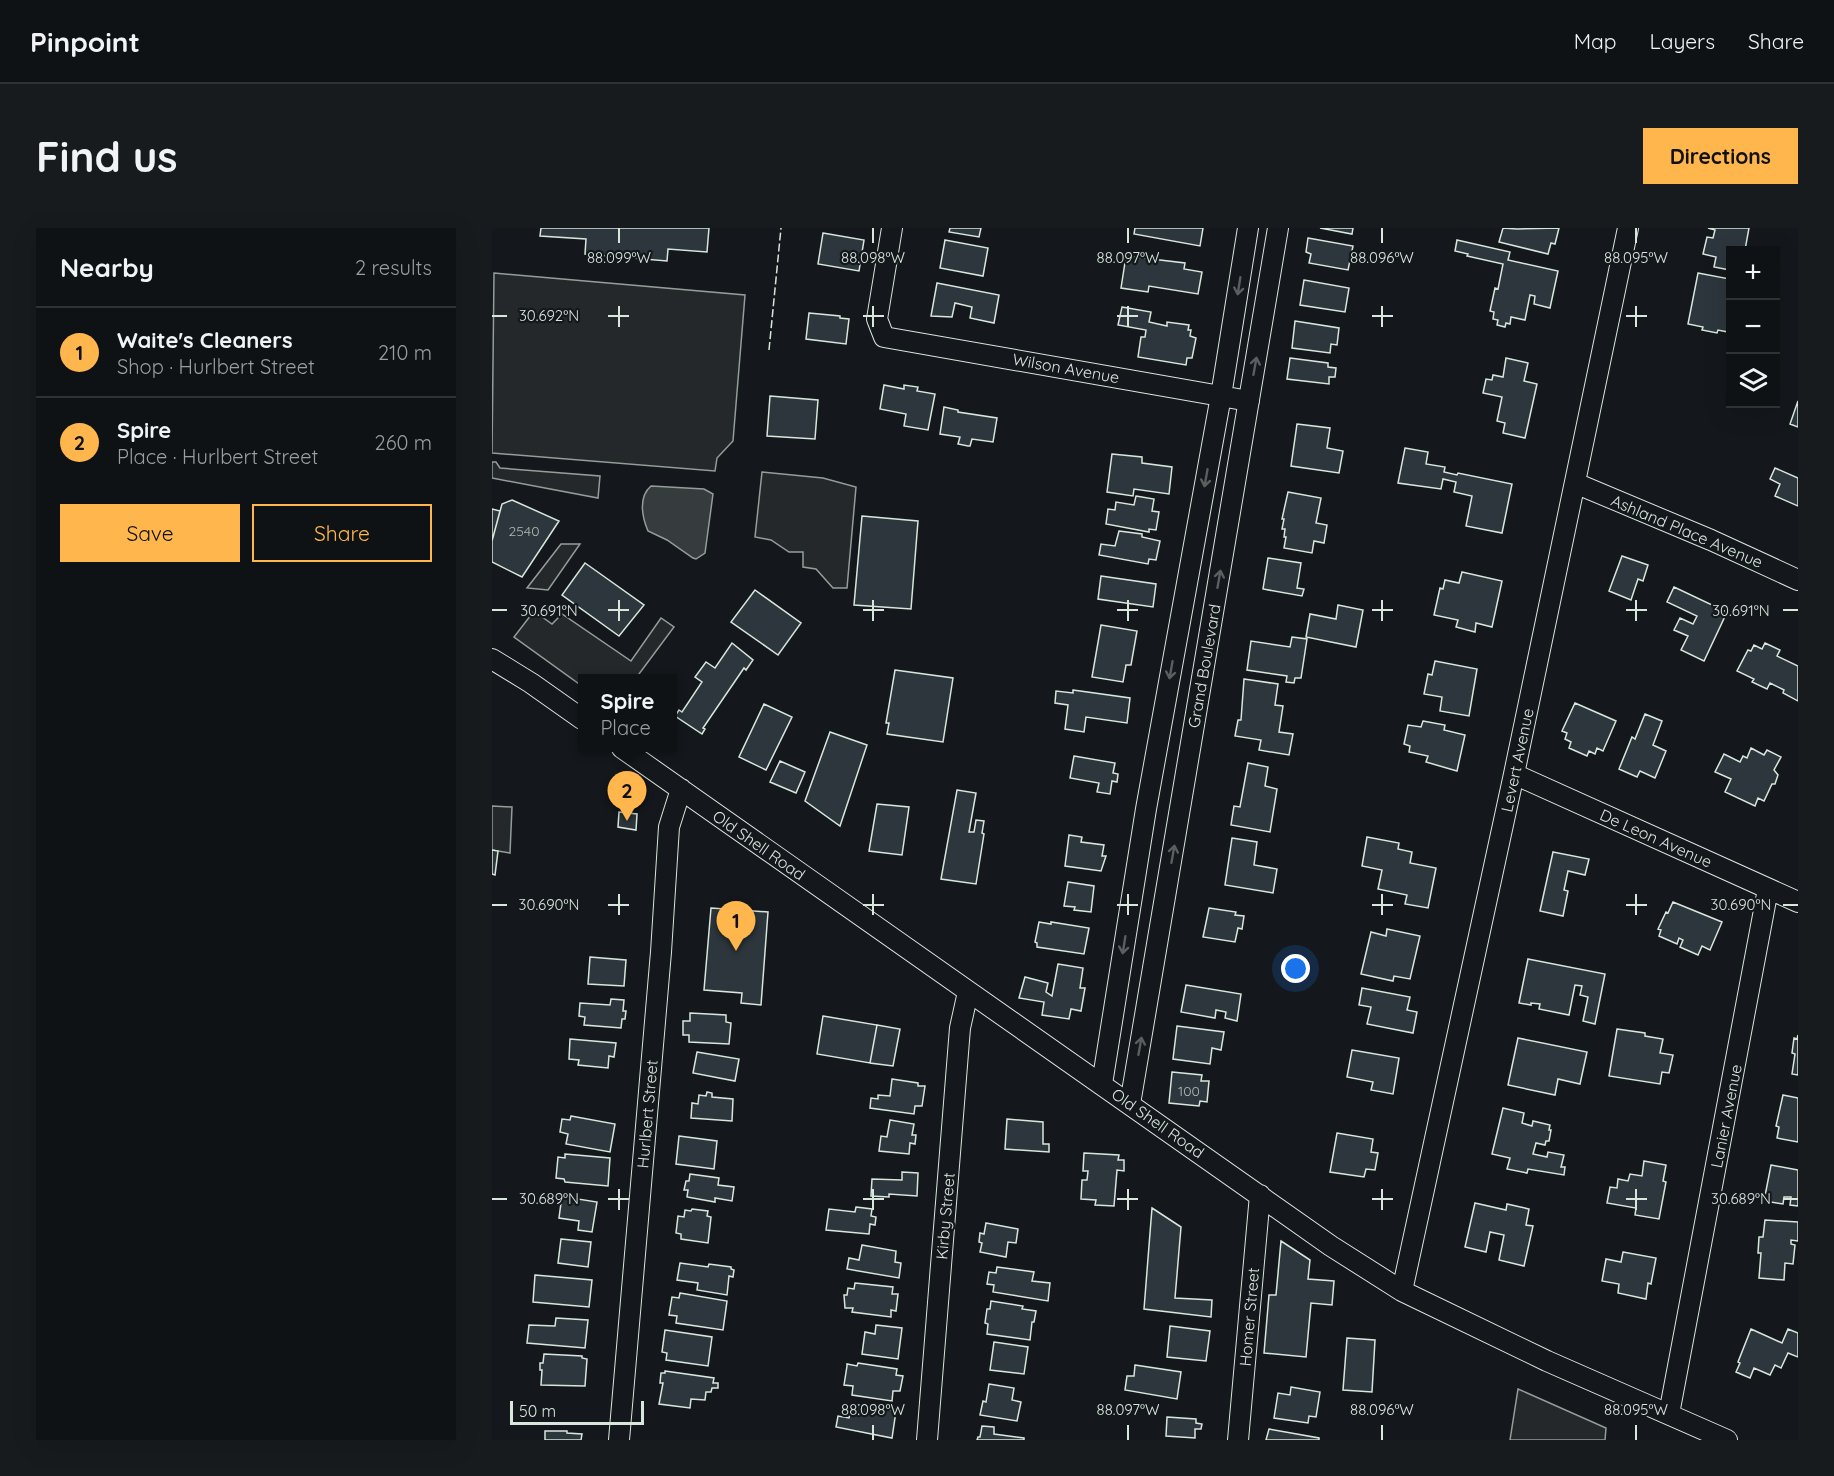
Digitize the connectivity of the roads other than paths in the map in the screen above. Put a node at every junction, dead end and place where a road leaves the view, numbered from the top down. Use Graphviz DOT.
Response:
graph roads {
  1 [pos="892,228"];
  2 [pos="1248,228"];
  3 [pos="1278,228"];
  4 [pos="1628,228"];
  5 [pos="1221,396"];
  6 [pos="1249,401"];
  7 [pos="1575,483"];
  8 [pos="1798,580"];
  9 [pos="492,659"];
  10 [pos="578,716"];
  11 [pos="629,752"];
  12 [pos="1514,774"];
  13 [pos="681,789"];
  14 [pos="1768,889"];
  15 [pos="1798,902"];
  16 [pos="968,992"];
  17 [pos="1102,1084"];
  18 [pos="1130,1104"];
  19 [pos="1260,1195"];
  20 [pos="1402,1291"];
  21 [pos="1669,1414"];
  22 [pos="619,1440"];
  23 [pos="927,1440"];
  24 [pos="1238,1440"];
  25 [pos="1727,1440"];
  1 -- 5 [label="street, Wilson Avenue"];
  2 -- 5 [label="street, Grand Boulevard, one-way"];
  6 -- 3 [label="street, Grand Boulevard, one-way"];
  4 -- 7 [label="street, Levert Avenue"];
  5 -- 6 [label="street, Wilson Avenue"];
  5 -- 17 [label="street, Grand Boulevard, one-way"];
  18 -- 6 [label="street, Grand Boulevard, one-way"];
  7 -- 8 [label="street, Ashland Place Avenue"];
  7 -- 12 [label="street, Levert Avenue"];
  9 -- 10 [label="street"];
  11 -- 13 [label="street, Old Shell Road"];
  12 -- 14 [label="street, De Leon Avenue"];
  12 -- 20 [label="street, Levert Avenue"];
  13 -- 16 [label="street, Old Shell Road"];
  13 -- 22 [label="street, Hurlbert Street"];
  14 -- 15 [label="street, De Leon Avenue"];
  14 -- 21 [label="street, Lanier Avenue"];
  16 -- 17 [label="street, Old Shell Road"];
  16 -- 23 [label="street, Kirby Street"];
  17 -- 18 [label="street, Old Shell Road"];
  18 -- 19 [label="street, Old Shell Road"];
  19 -- 20 [label="street, Old Shell Road"];
  19 -- 24 [label="street, Homer Street"];
  20 -- 21 [label="street, Old Shell Road"];
  21 -- 25 [label="street, Old Shell Road"];
}
